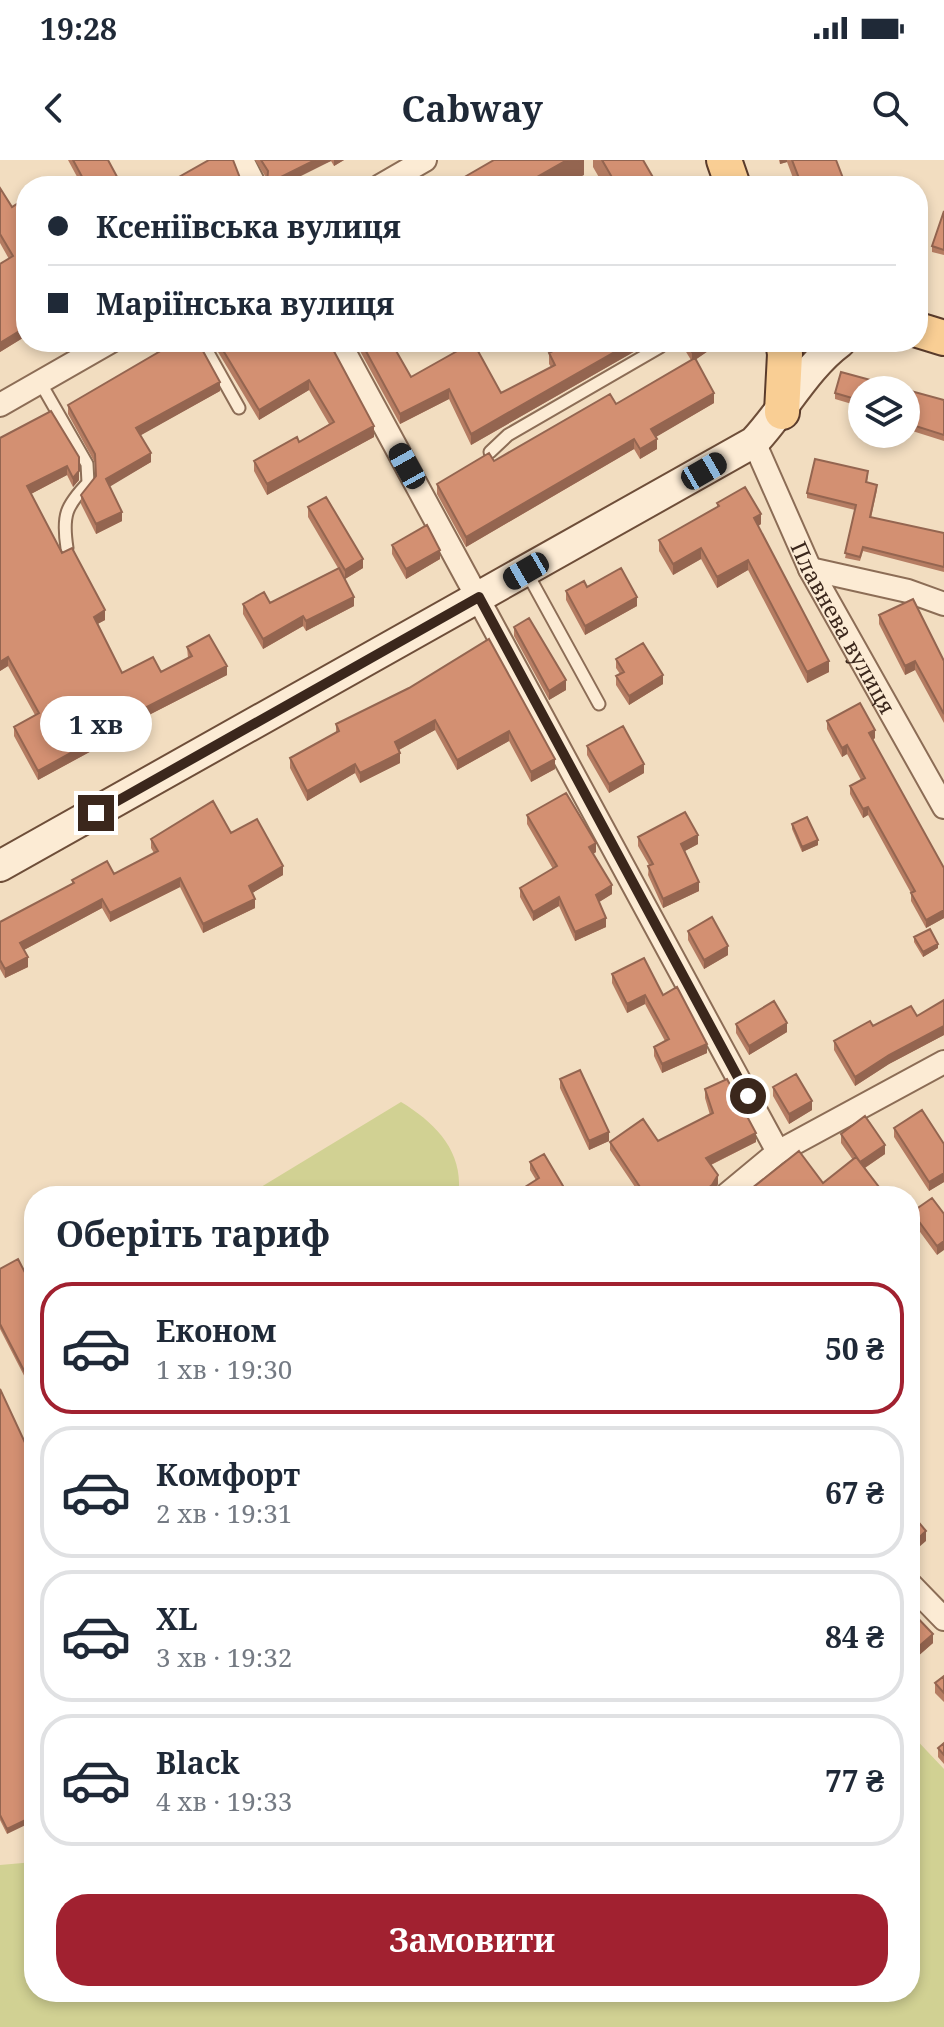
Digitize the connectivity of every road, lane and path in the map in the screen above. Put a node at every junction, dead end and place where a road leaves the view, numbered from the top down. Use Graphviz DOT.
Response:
graph roads {
  1 [pos="425,160"];
  2 [pos="397,176"];
  3 [pos="92,352"];
  4 [pos="208,352"];
  5 [pos="344,352"];
  6 [pos="651,352"];
  7 [pos="785,352"];
  8 [pos="828,352"];
  9 [pos="40,382"];
  10 [pos="0,405"];
  11 [pos="239,408"];
  12 [pos="782,412"];
  13 [pos="754,442"];
  14 [pos="490,452"];
  15 [pos="67,548"];
  16 [pos="810,569"];
  17 [pos="526,571"];
  18 [pos="479,597"];
  19 [pos="944,604"];
  20 [pos="599,704"];
  21 [pos="944,807"];
  22 [pos="0,866"];
  23 [pos="944,1062"];
  24 [pos="778,1152"];
  25 [pos="737,1186"];
  26 [pos="920,1594"];
  27 [pos="944,1619"];
  1 -- 2 [label="street"];
  3 -- 9 [label="street"];
  4 -- 11 [label="lane"];
  5 -- 18 [label="street"];
  6 -- 14 [label="lane"];
  7 -- 12 [label="main road"];
  8 -- 12 [label="main road"];
  9 -- 10 [label="street"];
  9 -- 15 [label="lane"];
  12 -- 13 [label="main road"];
  13 -- 16 [label="street, Плавнева вулиця"];
  13 -- 17 [label="main road"];
  16 -- 19 [label="street"];
  16 -- 21 [label="street, Плавнева вулиця"];
  17 -- 18 [label="main road"];
  17 -- 20 [label="lane"];
  18 -- 22 [label="main road"];
  18 -- 24 [label="street"];
  23 -- 24 [label="street"];
  24 -- 25 [label="street"];
  26 -- 27 [label="street"];
}
